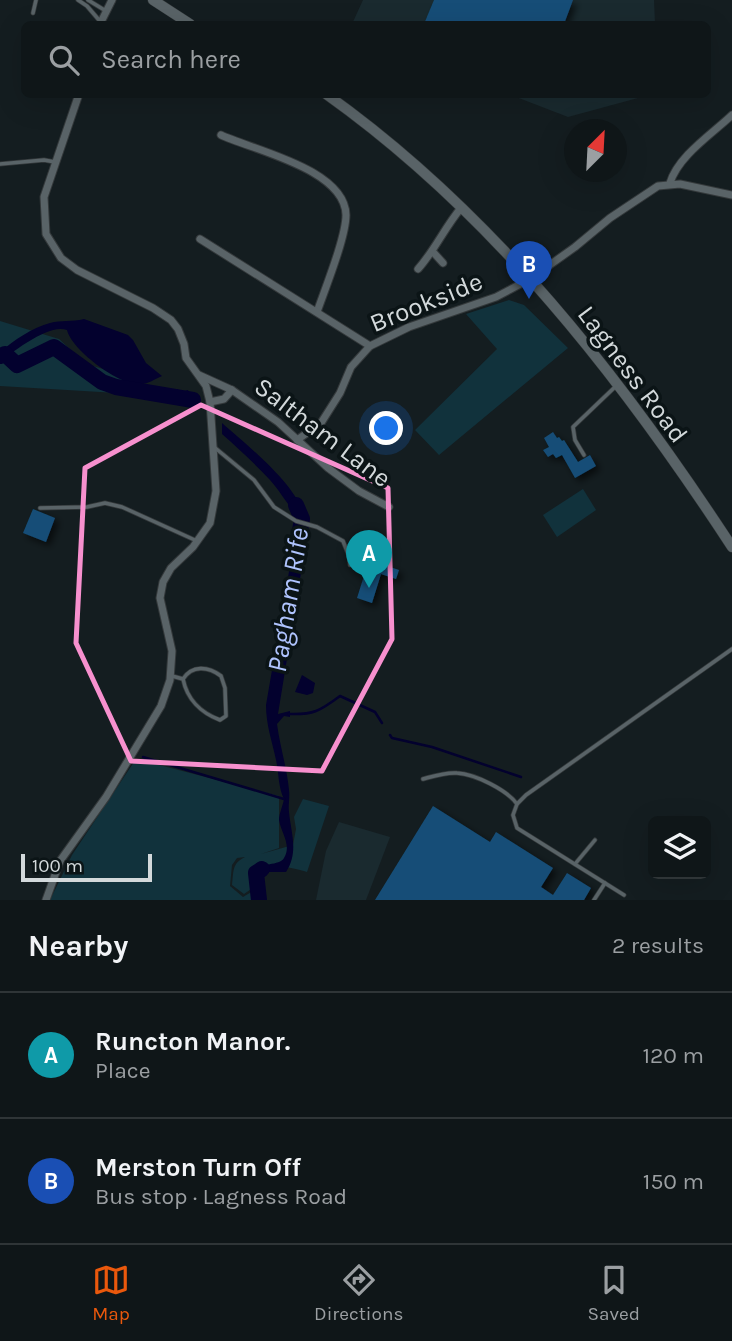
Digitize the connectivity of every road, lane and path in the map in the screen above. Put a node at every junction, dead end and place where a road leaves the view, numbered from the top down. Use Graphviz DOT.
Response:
graph roads {
  1 [pos="36,0"];
  2 [pos="78,0"];
  3 [pos="88,0"];
  4 [pos="112,0"];
  5 [pos="153,0"];
  6 [pos="106,11"];
  7 [pos="33,13"];
  8 [pos="99,21"];
  9 [pos="101,21"];
  10 [pos="185,21"];
  11 [pos="78,98"];
  12 [pos="331,98"];
  13 [pos="732,115"];
  14 [pos="220,135"];
  15 [pos="234,141"];
  16 [pos="230,149"];
  17 [pos="57,162"];
  18 [pos="0,164"];
  19 [pos="670,183"];
  20 [pos="732,195"];
  21 [pos="461,208"];
  22 [pos="200,239"];
  23 [pos="433,252"];
  24 [pos="443,262"];
  25 [pos="418,269"];
  26 [pos="530,279"];
  27 [pos="317,312"];
  28 [pos="370,346"];
  29 [pos="195,373"];
  30 [pos="618,384"];
  31 [pos="232,390"];
  32 [pos="210,402"];
  33 [pos="297,440"];
  34 [pos="212,445"];
  35 [pos="584,454"];
  36 [pos="388,507"];
  37 [pos="40,508"];
  38 [pos="197,541"];
  39 [pos="732,547"];
  40 [pos="350,565"];
  41 [pos="732,649"];
  42 [pos="170,675"];
  43 [pos="183,679"];
  44 [pos="423,779"];
  45 [pos="517,804"];
  46 [pos="595,840"];
  47 [pos="575,864"];
  48 [pos="605,883"];
  49 [pos="624,895"];
  50 [pos="46,900"];
  51 [pos="594,900"];
  1 -- 7 [label="lane"];
  2 -- 8 [label="lane"];
  3 -- 6 [label="lane"];
  4 -- 6 [label="street"];
  5 -- 10 [label="main road"];
  6 -- 9 [label="street"];
  11 -- 17 [label="street"];
  12 -- 21 [label="main road, Lagness Road"];
  13 -- 19 [label="street"];
  14 -- 15 [label="street"];
  15 -- 16 [label="street"];
  15 -- 27 [label="street"];
  17 -- 18 [label="lane"];
  17 -- 29 [label="street"];
  19 -- 20 [label="street"];
  19 -- 26 [label="street, Brookside"];
  21 -- 23 [label="street"];
  21 -- 26 [label="main road, Lagness Road"];
  22 -- 27 [label="street"];
  23 -- 24 [label="street"];
  23 -- 25 [label="street"];
  26 -- 28 [label="street, Brookside"];
  26 -- 30 [label="main road, Lagness Road"];
  27 -- 28 [label="street"];
  28 -- 33 [label="street, Brookside"];
  29 -- 31 [label="street, Saltham Lane"];
  29 -- 32 [label="street"];
  30 -- 35 [label="lane"];
  30 -- 39 [label="main road, Lagness Road"];
  31 -- 32 [label="street, Saltham Lane"];
  31 -- 33 [label="street, Saltham Lane"];
  32 -- 34 [label="street"];
  33 -- 36 [label="street, Saltham Lane"];
  34 -- 38 [label="street"];
  34 -- 40 [label="lane"];
  37 -- 38 [label="lane"];
  38 -- 42 [label="street"];
  41 -- 45 [label="lane"];
  42 -- 43 [label="lane"];
  42 -- 50 [label="street"];
  43 -- 43 [label="lane"];
  44 -- 45 [label="lane"];
  45 -- 47 [label="lane"];
  46 -- 47 [label="lane"];
  47 -- 48 [label="lane"];
  48 -- 49 [label="lane"];
  48 -- 51 [label="lane"];
}
